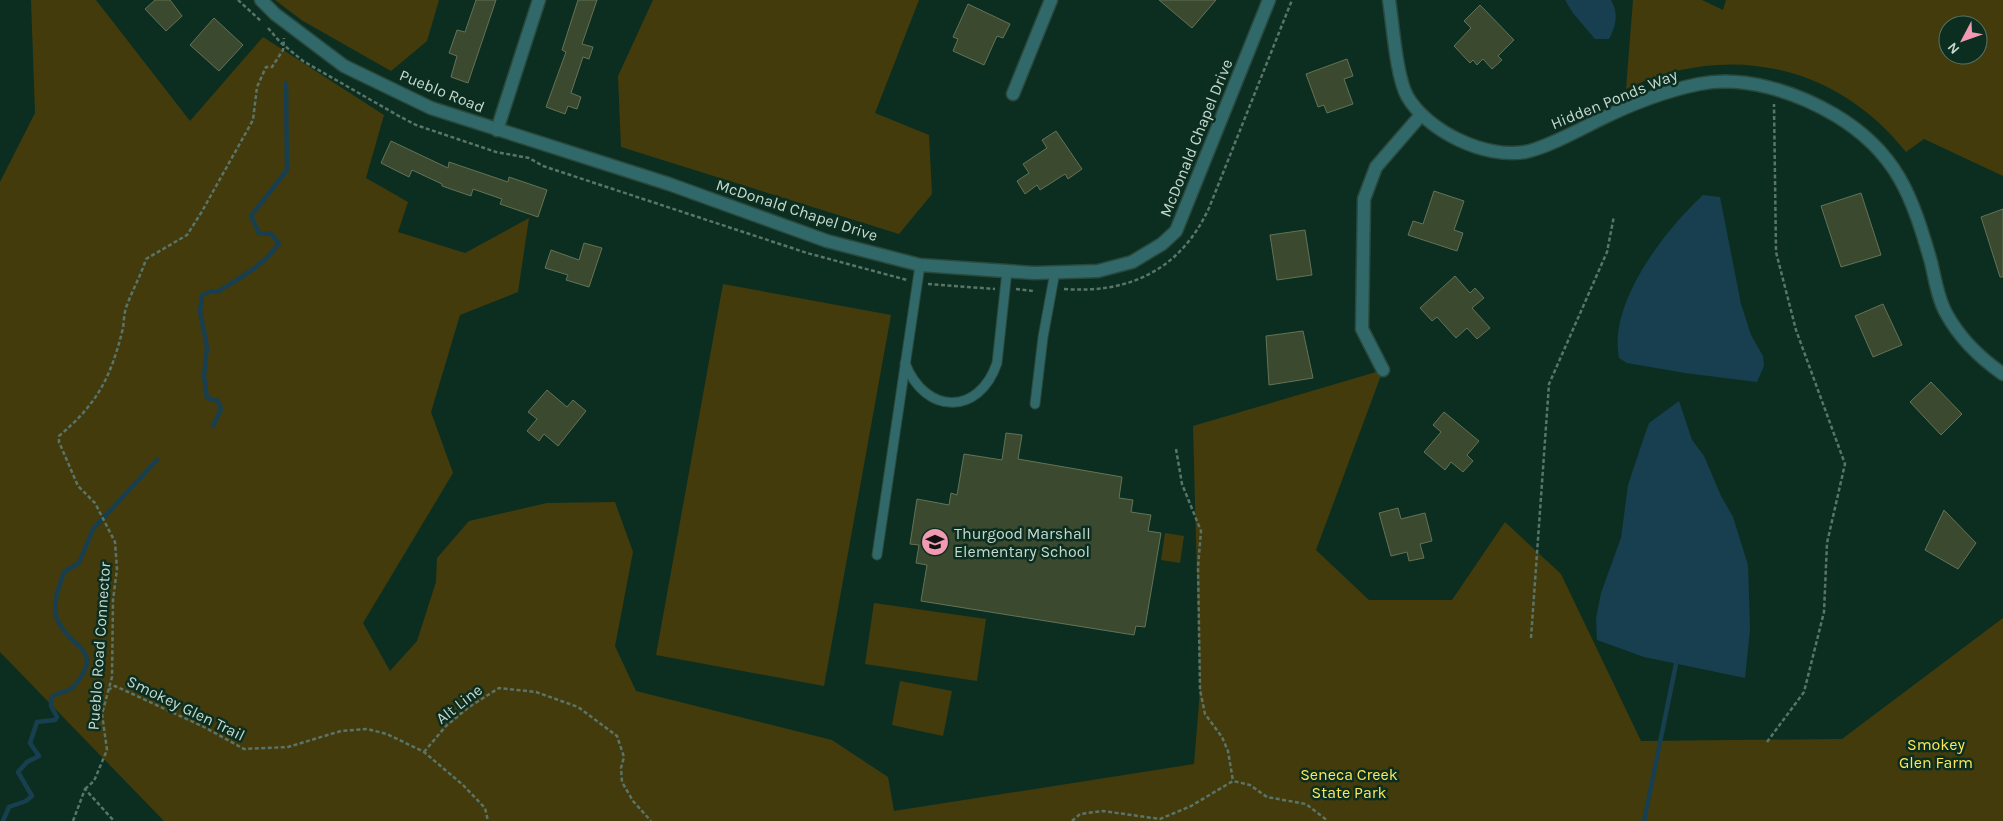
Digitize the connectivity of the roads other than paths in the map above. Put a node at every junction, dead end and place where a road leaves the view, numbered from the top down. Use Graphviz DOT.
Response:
graph roads {
  1 [pos="261,0"];
  2 [pos="539,0"];
  3 [pos="1051,0"];
  4 [pos="1269,0"];
  5 [pos="1389,0"];
  6 [pos="1013,94"];
  7 [pos="1421,115"];
  8 [pos="497,130"];
  9 [pos="631,172"];
  10 [pos="920,265"];
  11 [pos="1007,271"];
  12 [pos="1055,272"];
  13 [pos="905,363"];
  14 [pos="1382,370"];
  15 [pos="2003,374"];
  16 [pos="1034,404"];
  17 [pos="877,555"];
  1 -- 8 [label="street, Pueblo Road"];
  2 -- 8 [label="street"];
  3 -- 6 [label="street"];
  4 -- 12 [label="street, McDonald Chapel Drive"];
  5 -- 7 [label="street, Hidden Ponds Way"];
  7 -- 14 [label="street"];
  7 -- 15 [label="street, Hidden Ponds Way"];
  8 -- 9 [label="street, Pueblo Road"];
  9 -- 10 [label="street, McDonald Chapel Drive"];
  10 -- 11 [label="street, McDonald Chapel Drive"];
  10 -- 13 [label="lane"];
  11 -- 12 [label="street, McDonald Chapel Drive"];
  11 -- 13 [label="lane"];
  12 -- 16 [label="lane"];
  13 -- 17 [label="lane"];
}
